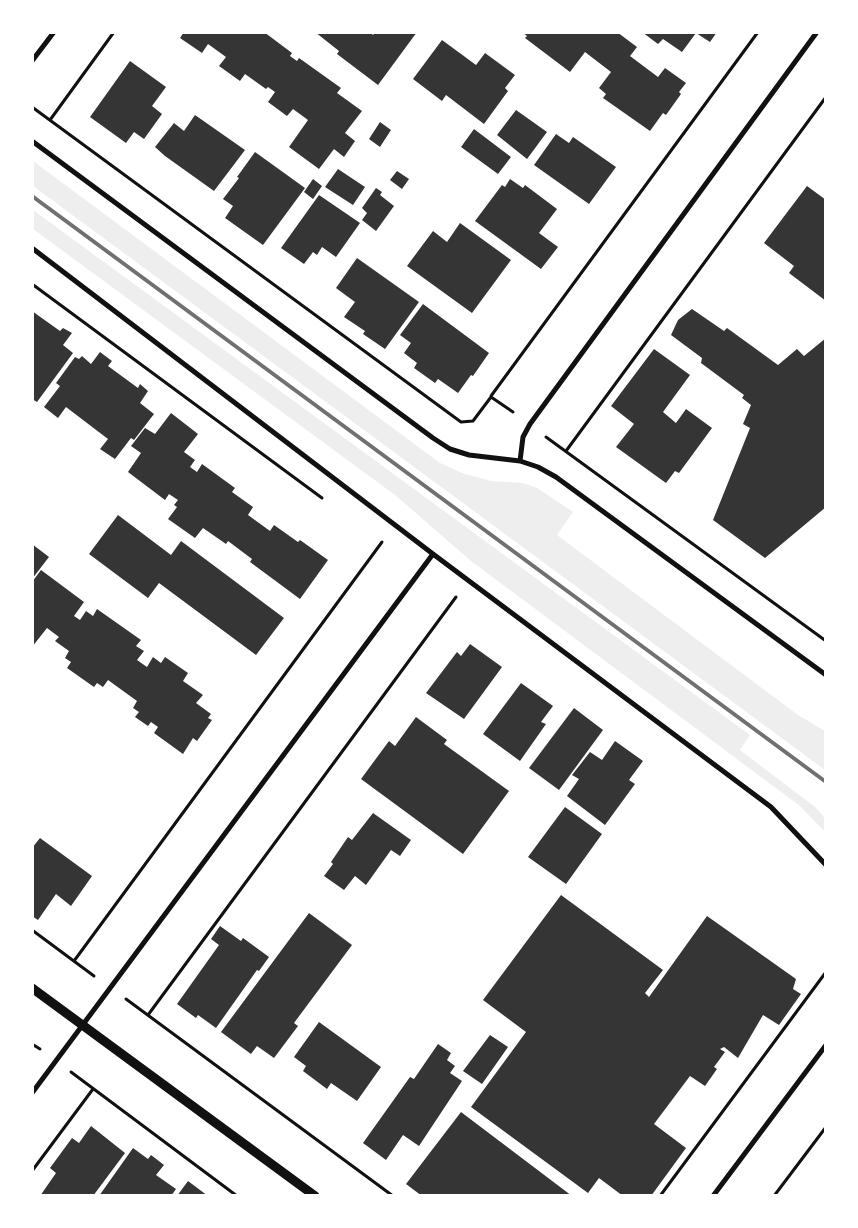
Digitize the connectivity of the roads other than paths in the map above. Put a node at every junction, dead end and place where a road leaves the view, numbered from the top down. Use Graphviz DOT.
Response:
graph roads {
  1 [pos="54,32"];
  2 [pos="818,32"];
  3 [pos="32,61"];
  4 [pos="32,141"];
  5 [pos="32,248"];
  6 [pos="520,461"];
  7 [pos="433,554"];
  8 [pos="826,675"];
  9 [pos="826,865"];
  10 [pos="32,988"];
  11 [pos="84,1025"];
  12 [pos="826,1045"];
  13 [pos="32,1093"];
  14 [pos="315,1196"];
  15 [pos="714,1196"];
  1 -- 3 [label="street"];
  2 -- 6 [label="street"];
  4 -- 6 [label="street"];
  5 -- 7 [label="street"];
  6 -- 8 [label="street"];
  7 -- 9 [label="street"];
  7 -- 11 [label="street"];
  10 -- 11 [label="street"];
  11 -- 13 [label="street"];
  11 -- 14 [label="street"];
  12 -- 15 [label="street"];
}
